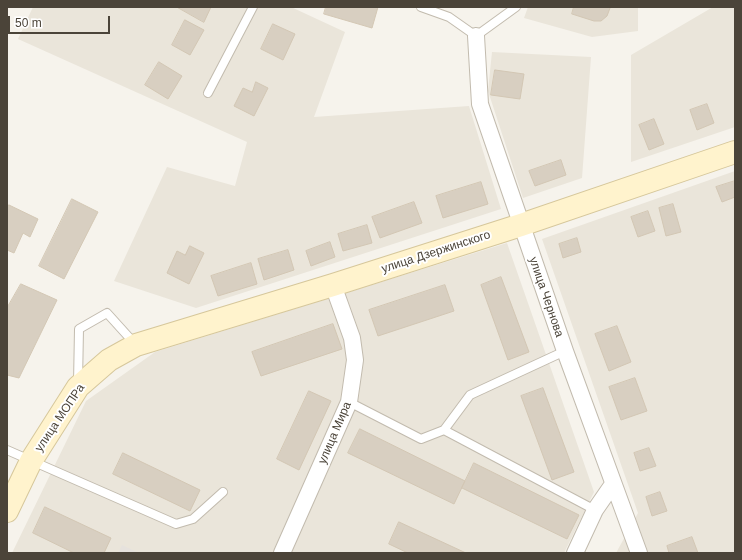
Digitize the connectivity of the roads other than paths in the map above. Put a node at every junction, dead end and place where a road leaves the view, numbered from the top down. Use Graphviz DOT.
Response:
graph roads {
  1 [pos="253,7"];
  2 [pos="421,7"];
  3 [pos="516,7"];
  4 [pos="476,36"];
  5 [pos="208,93"];
  6 [pos="735,152"];
  7 [pos="521,225"];
  8 [pos="333,285"];
  9 [pos="136,345"];
  10 [pos="565,351"];
  11 [pos="78,387"];
  12 [pos="350,402"];
  13 [pos="444,430"];
  14 [pos="7,450"];
  15 [pos="31,460"];
  16 [pos="613,484"];
  17 [pos="223,492"];
  18 [pos="594,510"];
  19 [pos="7,511"];
  20 [pos="282,553"];
  21 [pos="575,553"];
  22 [pos="639,553"];
  1 -- 5 [label="lane"];
  2 -- 4 [label="lane"];
  3 -- 4 [label="lane"];
  4 -- 7 [label="street, улица Чернова"];
  6 -- 7 [label="street, улица Дзержинского"];
  7 -- 8 [label="street, улица Дзержинского"];
  7 -- 10 [label="street, улица Чернова"];
  8 -- 9 [label="street, улица Дзержинского"];
  8 -- 12 [label="street, улица Мира"];
  9 -- 11 [label="street, улица МОПРа"];
  9 -- 11 [label="lane"];
  10 -- 13 [label="lane"];
  10 -- 16 [label="street, улица Чернова"];
  11 -- 15 [label="street, улица МОПРа"];
  12 -- 13 [label="lane"];
  12 -- 20 [label="street, улица Мира"];
  13 -- 18 [label="lane"];
  14 -- 15 [label="lane"];
  15 -- 17 [label="lane"];
  15 -- 19 [label="street, улица МОПРа"];
  16 -- 18 [label="street"];
  16 -- 22 [label="street, улица Чернова"];
  18 -- 21 [label="street"];
}
